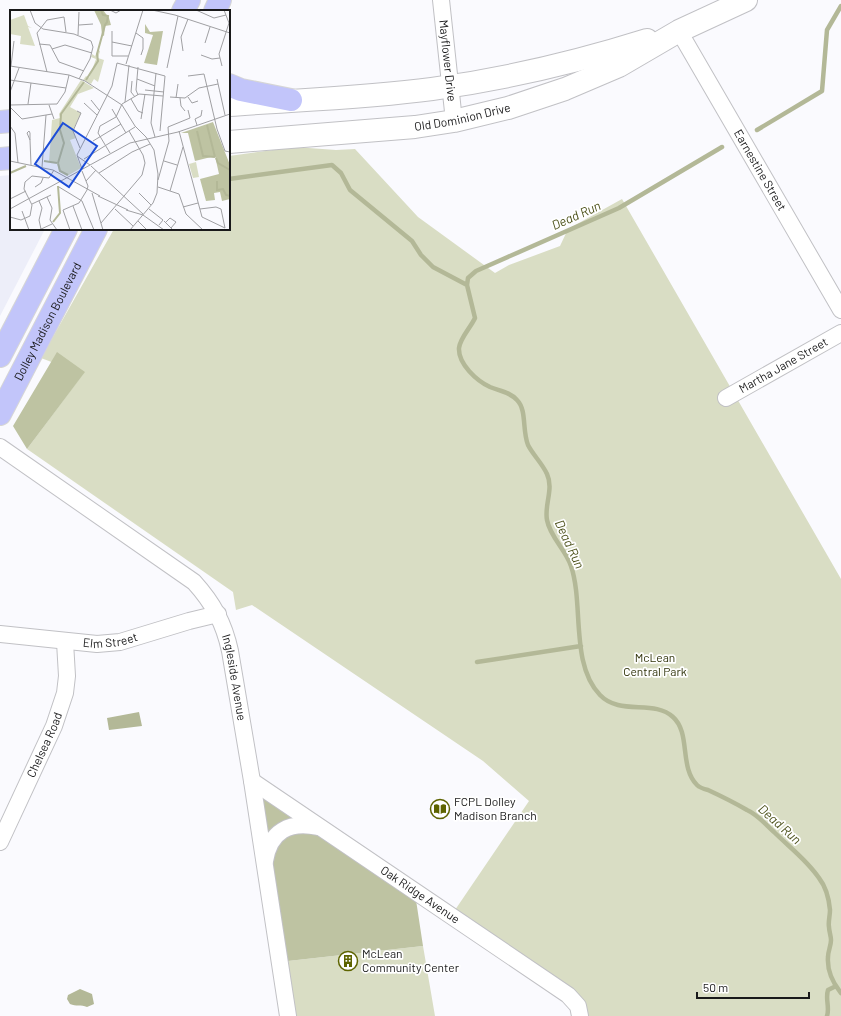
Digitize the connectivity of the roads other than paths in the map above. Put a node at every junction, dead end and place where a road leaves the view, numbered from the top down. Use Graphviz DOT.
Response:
graph roads {
  1 [pos="189,0"];
  2 [pos="220,0"];
  3 [pos="441,0"];
  4 [pos="746,0"];
  5 [pos="184,10"];
  6 [pos="215,10"];
  7 [pos="679,31"];
  8 [pos="230,85"];
  9 [pos="450,87"];
  10 [pos="291,100"];
  11 [pos="230,105"];
  12 [pos="10,121"];
  13 [pos="454,121"];
  14 [pos="0,122"];
  15 [pos="230,142"];
  16 [pos="10,158"];
  17 [pos="0,159"];
  18 [pos="65,230"];
  19 [pos="95,230"];
  20 [pos="841,310"];
  21 [pos="841,332"];
  22 [pos="0,356"];
  23 [pos="726,398"];
  24 [pos="0,414"];
  25 [pos="0,447"];
  26 [pos="218,614"];
  27 [pos="0,634"];
  28 [pos="65,642"];
  29 [pos="252,781"];
  30 [pos="320,827"];
  31 [pos="0,842"];
  32 [pos="265,865"];
  33 [pos="288,1016"];
  34 [pos="580,1016"];
  1 -- 5 [label="main road"];
  2 -- 6 [label="main road"];
  3 -- 9 [label="street, Mayflower Drive"];
  4 -- 7 [label="main road, Old Dominion Drive"];
  7 -- 9 [label="main road, Old Dominion Drive"];
  7 -- 13 [label="main road, Old Dominion Drive"];
  7 -- 20 [label="street, Earnestine Street"];
  8 -- 10 [label="main road"];
  9 -- 10 [label="main road, Old Dominion Drive"];
  9 -- 13 [label="street, Mayflower Drive"];
  10 -- 11 [label="main road, Old Dominion Drive"];
  12 -- 14 [label="main road"];
  13 -- 15 [label="main road, Old Dominion Drive"];
  16 -- 17 [label="main road"];
  18 -- 22 [label="main road"];
  19 -- 24 [label="main road, Dolley Madison Boulevard"];
  21 -- 23 [label="street, Martha Jane Street"];
  25 -- 26 [label="street, Ingleside Avenue"];
  26 -- 28 [label="street, Elm Street"];
  26 -- 29 [label="street, Ingleside Avenue"];
  27 -- 28 [label="street, Elm Street"];
  28 -- 31 [label="street, Chelsea Road"];
  29 -- 30 [label="street, Oak Ridge Avenue"];
  29 -- 32 [label="street, Ingleside Avenue"];
  30 -- 32 [label="street"];
  30 -- 34 [label="street, Oak Ridge Avenue"];
  32 -- 33 [label="street, Ingleside Avenue"];
}
